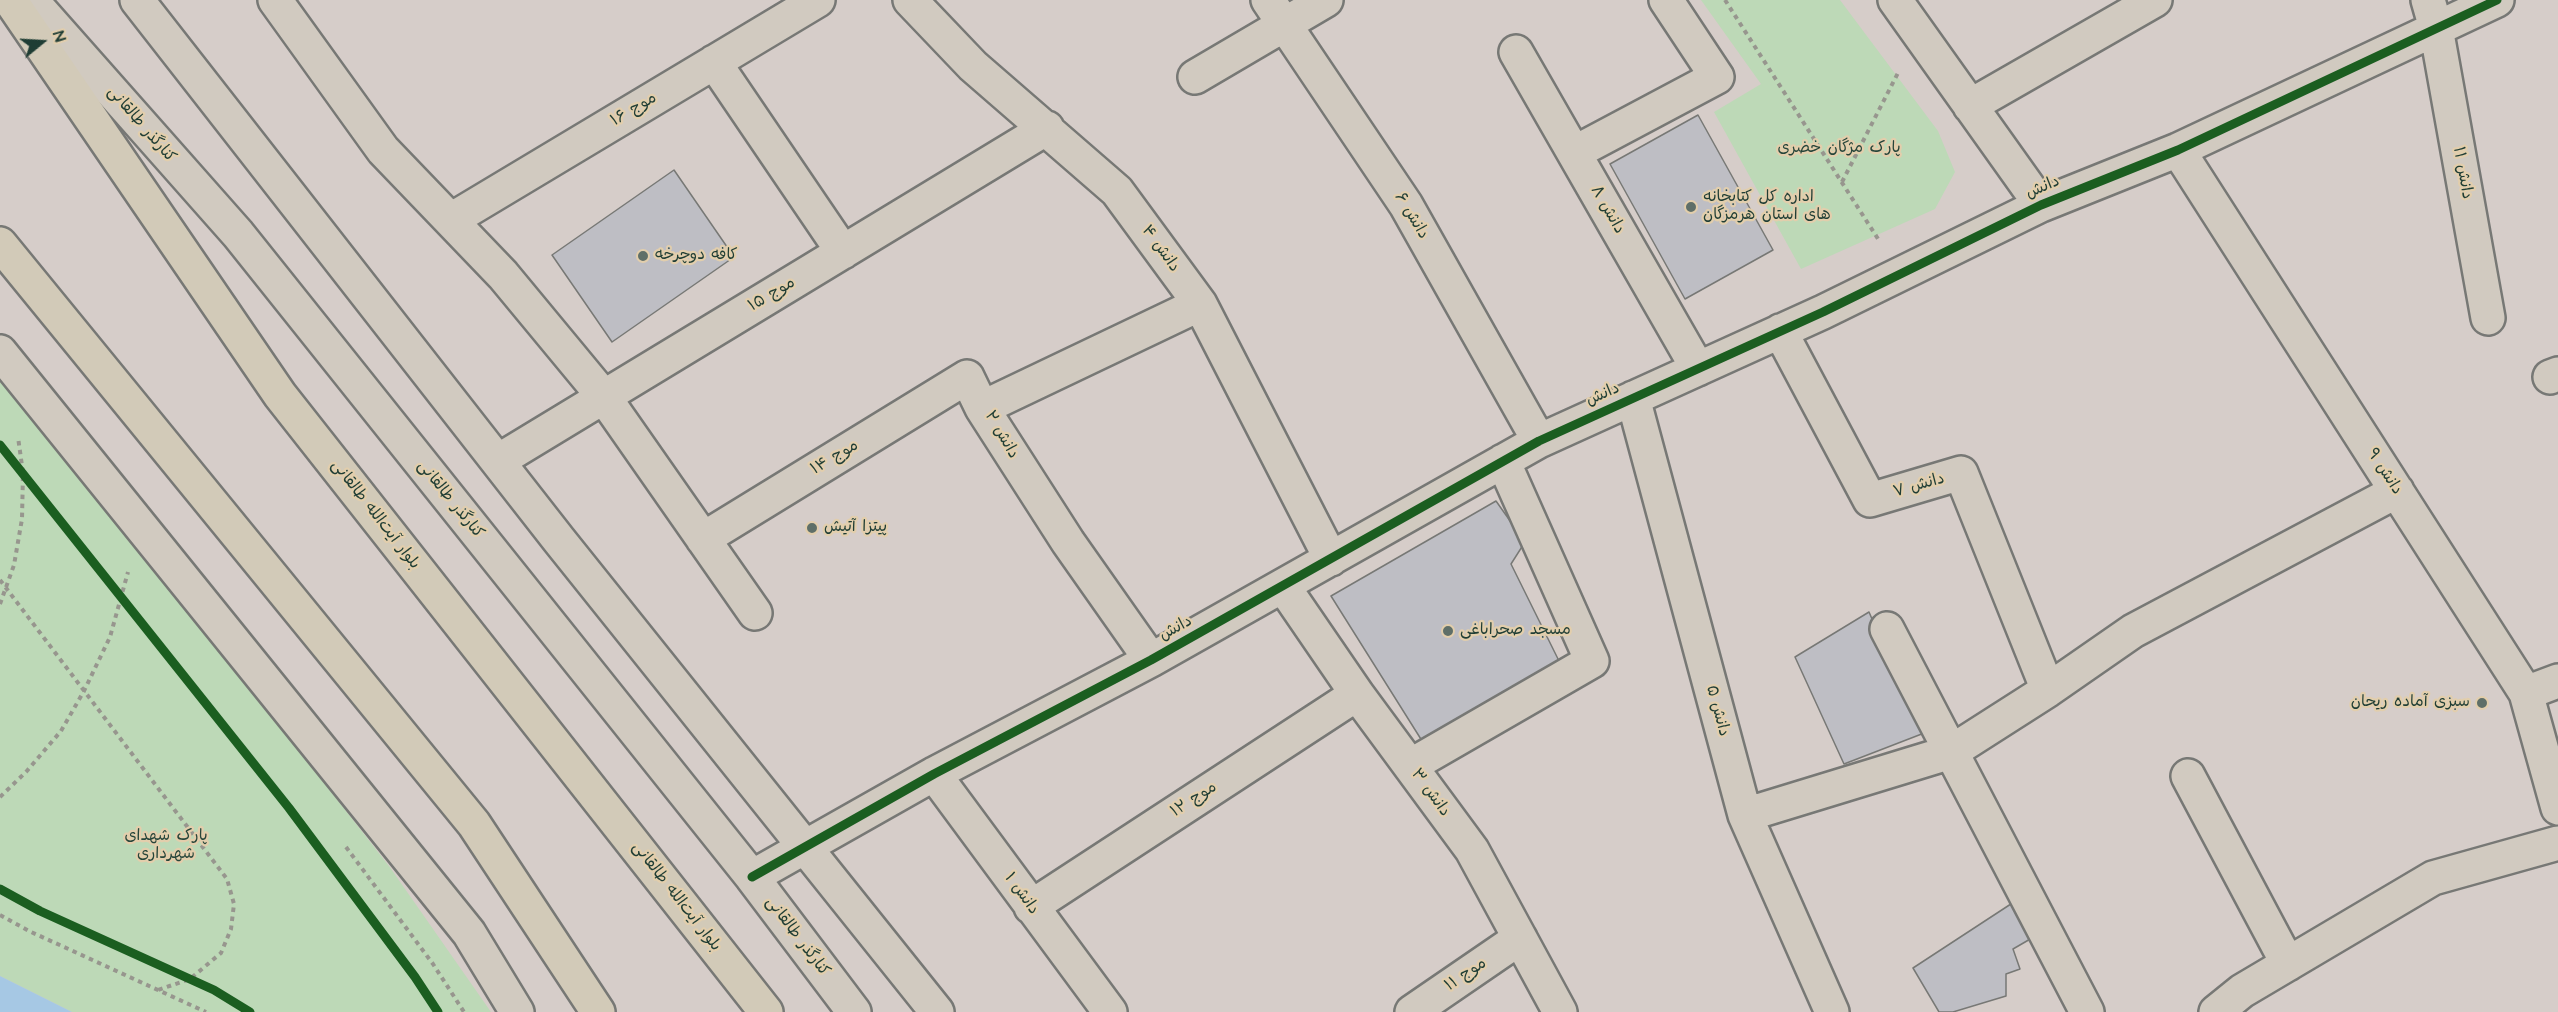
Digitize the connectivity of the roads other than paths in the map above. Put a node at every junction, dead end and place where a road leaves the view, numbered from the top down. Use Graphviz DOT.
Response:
graph roads {
  1 [pos="10,0"];
  2 [pos="31,0"];
  3 [pos="137,0"];
  4 [pos="275,0"];
  5 [pos="818,0"];
  6 [pos="910,0"];
  7 [pos="1326,0"];
  8 [pos="1666,0"];
  9 [pos="1895,0"];
  10 [pos="2156,0"];
  11 [pos="2497,0"];
  12 [pos="1276,12"];
  13 [pos="2432,14"];
  14 [pos="1516,52"];
  15 [pos="714,62"];
  16 [pos="1195,77"];
  17 [pos="1970,106"];
  18 [pos="1047,128"];
  19 [pos="2178,150"];
  20 [pos="1574,153"];
  21 [pos="2041,205"];
  22 [pos="451,220"];
  23 [pos="0,244"];
  24 [pos="843,252"];
  25 [pos="1200,304"];
  26 [pos="2488,318"];
  27 [pos="1780,331"];
  28 [pos="0,352"];
  29 [pos="1698,369"];
  30 [pos="604,397"];
  31 [pos="1633,398"];
  32 [pos="982,408"];
  33 [pos="1539,441"];
  34 [pos="498,461"];
  35 [pos="1503,461"];
  36 [pos="2397,491"];
  37 [pos="703,538"];
  38 [pos="1331,559"];
  39 [pos="1283,586"];
  40 [pos="755,613"];
  41 [pos="1887,629"];
  42 [pos="1151,660"];
  43 [pos="2558,681"];
  44 [pos="2048,690"];
  45 [pos="2526,693"];
  46 [pos="1357,694"];
  47 [pos="1952,752"];
  48 [pos="1410,766"];
  49 [pos="934,774"];
  50 [pos="2188,776"];
  51 [pos="2558,808"];
  52 [pos="1745,815"];
  53 [pos="2558,843"];
  54 [pos="804,846"];
  55 [pos="752,877"];
  56 [pos="1031,907"];
  57 [pos="1520,938"];
  58 [pos="2288,964"];
  59 [pos="517,1012"];
  60 [pos="598,1012"];
  61 [pos="766,1012"];
  62 [pos="854,1012"];
  63 [pos="937,1012"];
  64 [pos="1110,1012"];
  65 [pos="1412,1012"];
  66 [pos="1560,1012"];
  67 [pos="1832,1012"];
  68 [pos="2087,1012"];
  69 [pos="2216,1012"];
  1 -- 61 [label="main road, بلوار آیت‌الله طالقانی"];
  2 -- 55 [label="street, کنارگذر طالقانی"];
  3 -- 34 [label="street"];
  4 -- 22 [label="street"];
  5 -- 15 [label="street, موج ۱۶"];
  6 -- 18 [label="street, دانش ۴"];
  7 -- 12 [label="street"];
  8 -- 20 [label="street"];
  9 -- 17 [label="street"];
  10 -- 17 [label="street"];
  11 -- 13 [label="street, دانش"];
  12 -- 16 [label="street"];
  12 -- 33 [label="street, دانش ۶"];
  13 -- 19 [label="street, دانش"];
  13 -- 26 [label="street, دانش ۱۱"];
  14 -- 20 [label="street, دانش ۸"];
  15 -- 22 [label="street, موج ۱۶"];
  15 -- 24 [label="street"];
  17 -- 21 [label="street"];
  18 -- 24 [label="street, موج ۱۵"];
  18 -- 25 [label="street, دانش ۴"];
  19 -- 21 [label="street, دانش"];
  19 -- 36 [label="street, دانش ۹"];
  20 -- 29 [label="street, دانش ۸"];
  21 -- 27 [label="street, دانش"];
  22 -- 30 [label="street"];
  23 -- 60 [label="main road"];
  24 -- 30 [label="street, موج ۱۵"];
  25 -- 32 [label="street, دانش ۲"];
  25 -- 38 [label="street, دانش ۴"];
  27 -- 29 [label="street, دانش"];
  27 -- 44 [label="street, دانش ۷"];
  28 -- 59 [label="street"];
  29 -- 31 [label="street, دانش"];
  30 -- 34 [label="street, موج ۱۵"];
  30 -- 37 [label="street"];
  31 -- 33 [label="street, دانش"];
  31 -- 52 [label="street, دانش ۵"];
  32 -- 37 [label="street, موج ۱۴"];
  32 -- 42 [label="street, دانش ۲"];
  33 -- 35 [label="street, دانش"];
  34 -- 54 [label="street"];
  35 -- 38 [label="street, دانش"];
  35 -- 48 [label="street"];
  36 -- 44 [label="street"];
  36 -- 45 [label="street, دانش ۹"];
  37 -- 40 [label="street"];
  38 -- 39 [label="street, دانش"];
  39 -- 42 [label="street, دانش"];
  39 -- 46 [label="street, دانش ۳"];
  41 -- 47 [label="street"];
  42 -- 49 [label="street, دانش"];
  43 -- 45 [label="street"];
  44 -- 47 [label="street"];
  45 -- 51 [label="street, دانش ۹"];
  46 -- 48 [label="street, دانش ۳"];
  46 -- 56 [label="street, موج ۱۲"];
  47 -- 52 [label="street"];
  47 -- 68 [label="street"];
  48 -- 57 [label="street, دانش ۳"];
  49 -- 54 [label="street, دانش"];
  49 -- 56 [label="street, دانش ۱"];
  50 -- 58 [label="street"];
  52 -- 67 [label="street, دانش ۵"];
  53 -- 58 [label="street"];
  54 -- 55 [label="street, دانش"];
  54 -- 63 [label="street"];
  55 -- 62 [label="street, کنارگذر طالقانی"];
  56 -- 64 [label="street, دانش ۱"];
  57 -- 65 [label="street, موج ۱۱"];
  57 -- 66 [label="street, دانش ۳"];
  58 -- 69 [label="street"];
}
